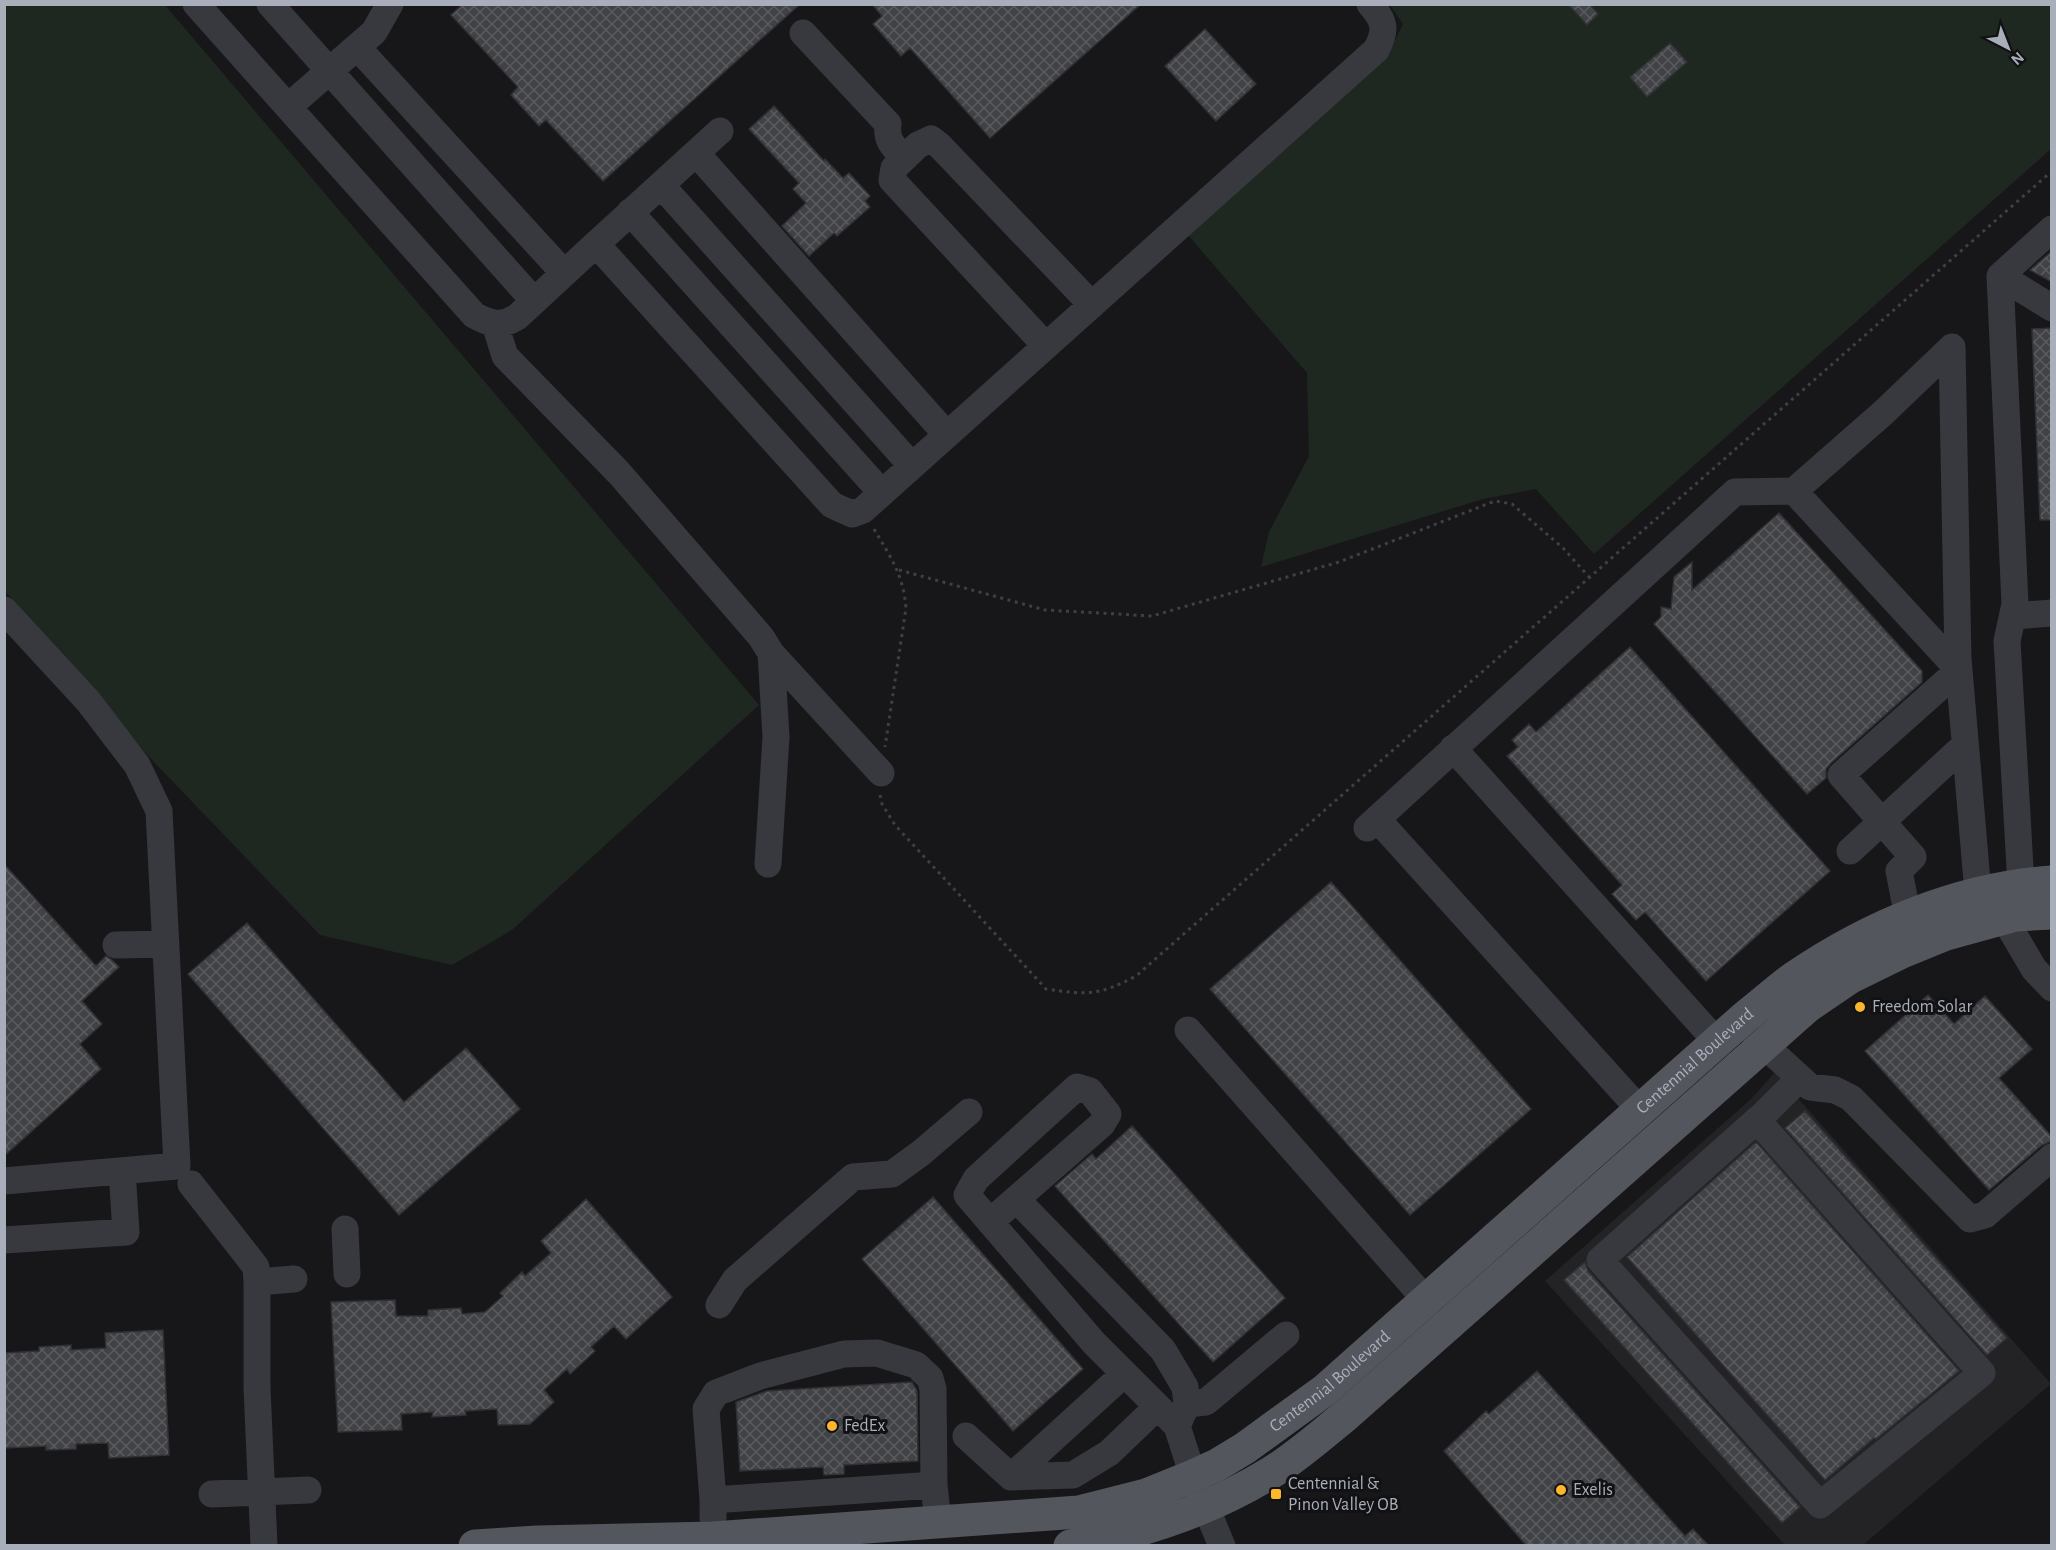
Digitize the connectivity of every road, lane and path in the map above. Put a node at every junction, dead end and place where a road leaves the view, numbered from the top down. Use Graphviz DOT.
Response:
graph roads {
  1 [pos="196,4"];
  2 [pos="270,4"];
  3 [pos="1370,4"];
  4 [pos="382,8"];
  5 [pos="803,33"];
  6 [pos="357,47"];
  7 [pos="329,71"];
  8 [pos="288,107"];
  9 [pos="720,131"];
  10 [pos="696,153"];
  11 [pos="904,158"];
  12 [pos="2052,171"];
  13 [pos="661,185"];
  14 [pos="630,212"];
  15 [pos="2052,229"];
  16 [pos="596,244"];
  17 [pos="564,273"];
  18 [pos="2000,276"];
  19 [pos="534,301"];
  20 [pos="1092,305"];
  21 [pos="2052,308"];
  22 [pos="495,324"];
  23 [pos="1046,346"];
  24 [pos="947,435"];
  25 [pos="912,466"];
  26 [pos="1794,491"];
  27 [pos="873,502"];
  28 [pos="898,570"];
  29 [pos="1590,578"];
  30 [pos="4,610"];
  31 [pos="2052,613"];
  32 [pos="2013,615"];
  33 [pos="771,653"];
  34 [pos="1959,670"];
  35 [pos="1965,745"];
  36 [pos="1453,748"];
  37 [pos="881,773"];
  38 [pos="1882,821"];
  39 [pos="1850,851"];
  40 [pos="768,864"];
  41 [pos="2036,884"];
  42 [pos="1978,894"];
  43 [pos="2052,913"];
  44 [pos="1908,917"];
  45 [pos="2004,918"];
  46 [pos="166,944"];
  47 [pos="116,945"];
  48 [pos="2052,988"];
  49 [pos="1742,1020"];
  50 [pos="1188,1030"];
  51 [pos="1717,1042"];
  52 [pos="1764,1046"];
  53 [pos="1800,1078"];
  54 [pos="1640,1110"];
  55 [pos="969,1112"];
  56 [pos="1757,1120"];
  57 [pos="2052,1157"];
  58 [pos="122,1171"];
  59 [pos="4,1181"];
  60 [pos="191,1184"];
  61 [pos="1016,1199"];
  62 [pos="990,1222"];
  63 [pos="345,1229"];
  64 [pos="4,1240"];
  65 [pos="347,1274"];
  66 [pos="294,1279"];
  67 [pos="257,1282"];
  68 [pos="1426,1300"];
  69 [pos="719,1305"];
  70 [pos="1286,1335"];
  71 [pos="1124,1374"];
  72 [pos="1157,1407"];
  73 [pos="1182,1415"];
  74 [pos="966,1436"];
  75 [pos="1011,1477"];
  76 [pos="934,1485"];
  77 [pos="308,1490"];
  78 [pos="1199,1490"];
  79 [pos="262,1491"];
  80 [pos="212,1494"];
  81 [pos="713,1500"];
  82 [pos="938,1523"];
  83 [pos="713,1542"];
  84 [pos="264,1545"];
  85 [pos="475,1545"];
  86 [pos="1070,1545"];
  87 [pos="1222,1545"];
  1 -- 8 [label="street"];
  2 -- 7 [label="street"];
  3 -- 20 [label="street"];
  4 -- 6 [label="street"];
  5 -- 11 [label="street"];
  6 -- 7 [label="street"];
  6 -- 17 [label="street"];
  7 -- 8 [label="street"];
  7 -- 19 [label="street"];
  8 -- 22 [label="street"];
  9 -- 10 [label="street"];
  10 -- 13 [label="street"];
  10 -- 24 [label="street"];
  11 -- 20 [label="street"];
  11 -- 23 [label="street"];
  12 -- 29 [label="path"];
  13 -- 14 [label="street"];
  13 -- 25 [label="street"];
  14 -- 16 [label="street"];
  14 -- 27 [label="street"];
  15 -- 18 [label="street"];
  16 -- 17 [label="street"];
  16 -- 27 [label="street"];
  17 -- 19 [label="street"];
  18 -- 21 [label="street"];
  18 -- 32 [label="street"];
  19 -- 22 [label="street"];
  20 -- 23 [label="street"];
  22 -- 33 [label="street"];
  23 -- 24 [label="street"];
  24 -- 25 [label="street"];
  25 -- 27 [label="street"];
  26 -- 34 [label="street"];
  26 -- 34 [label="street"];
  26 -- 36 [label="street"];
  27 -- 28 [label="path"];
  28 -- 29 [label="path"];
  28 -- 37 [label="path"];
  29 -- 37 [label="path"];
  30 -- 46 [label="street"];
  31 -- 32 [label="street"];
  32 -- 41 [label="street"];
  33 -- 37 [label="street"];
  33 -- 40 [label="street"];
  34 -- 35 [label="street"];
  34 -- 38 [label="street"];
  35 -- 38 [label="street"];
  35 -- 42 [label="street"];
  36 -- 51 [label="street"];
  36 -- 54 [label="street"];
  38 -- 39 [label="street"];
  38 -- 44 [label="street"];
  41 -- 42 [label="main road, Centennial Boulevard"];
  42 -- 44 [label="main road, Centennial Boulevard"];
  43 -- 45 [label="main road, Centennial Boulevard"];
  44 -- 49 [label="main road, Centennial Boulevard"];
  45 -- 48 [label="street"];
  45 -- 52 [label="main road, Centennial Boulevard"];
  46 -- 47 [label="street"];
  46 -- 58 [label="street"];
  49 -- 51 [label="main road, Centennial Boulevard"];
  49 -- 52 [label="street"];
  50 -- 68 [label="street"];
  51 -- 54 [label="main road, Centennial Boulevard"];
  52 -- 53 [label="street"];
  52 -- 78 [label="main road, Centennial Boulevard"];
  53 -- 56 [label="street"];
  53 -- 57 [label="street"];
  54 -- 68 [label="main road, Centennial Boulevard"];
  55 -- 69 [label="street"];
  56 -- 56 [label="street"];
  58 -- 59 [label="street"];
  58 -- 64 [label="street"];
  60 -- 67 [label="street"];
  61 -- 62 [label="street"];
  61 -- 62 [label="street"];
  61 -- 73 [label="street"];
  62 -- 71 [label="street"];
  63 -- 65 [label="street"];
  66 -- 67 [label="street"];
  67 -- 79 [label="street"];
  68 -- 78 [label="main road, Centennial Boulevard"];
  70 -- 73 [label="street"];
  71 -- 72 [label="street"];
  71 -- 75 [label="street"];
  72 -- 73 [label="street"];
  72 -- 75 [label="street"];
  73 -- 78 [label="street"];
  74 -- 75 [label="street"];
  76 -- 81 [label="street"];
  76 -- 81 [label="street"];
  76 -- 82 [label="street"];
  77 -- 79 [label="street"];
  78 -- 82 [label="main road, Centennial Boulevard"];
  78 -- 86 [label="main road, Centennial Boulevard"];
  78 -- 87 [label="street"];
  79 -- 80 [label="street"];
  79 -- 84 [label="street"];
  81 -- 83 [label="street"];
  82 -- 83 [label="main road, Centennial Boulevard"];
  83 -- 85 [label="main road, Centennial Boulevard"];
}
